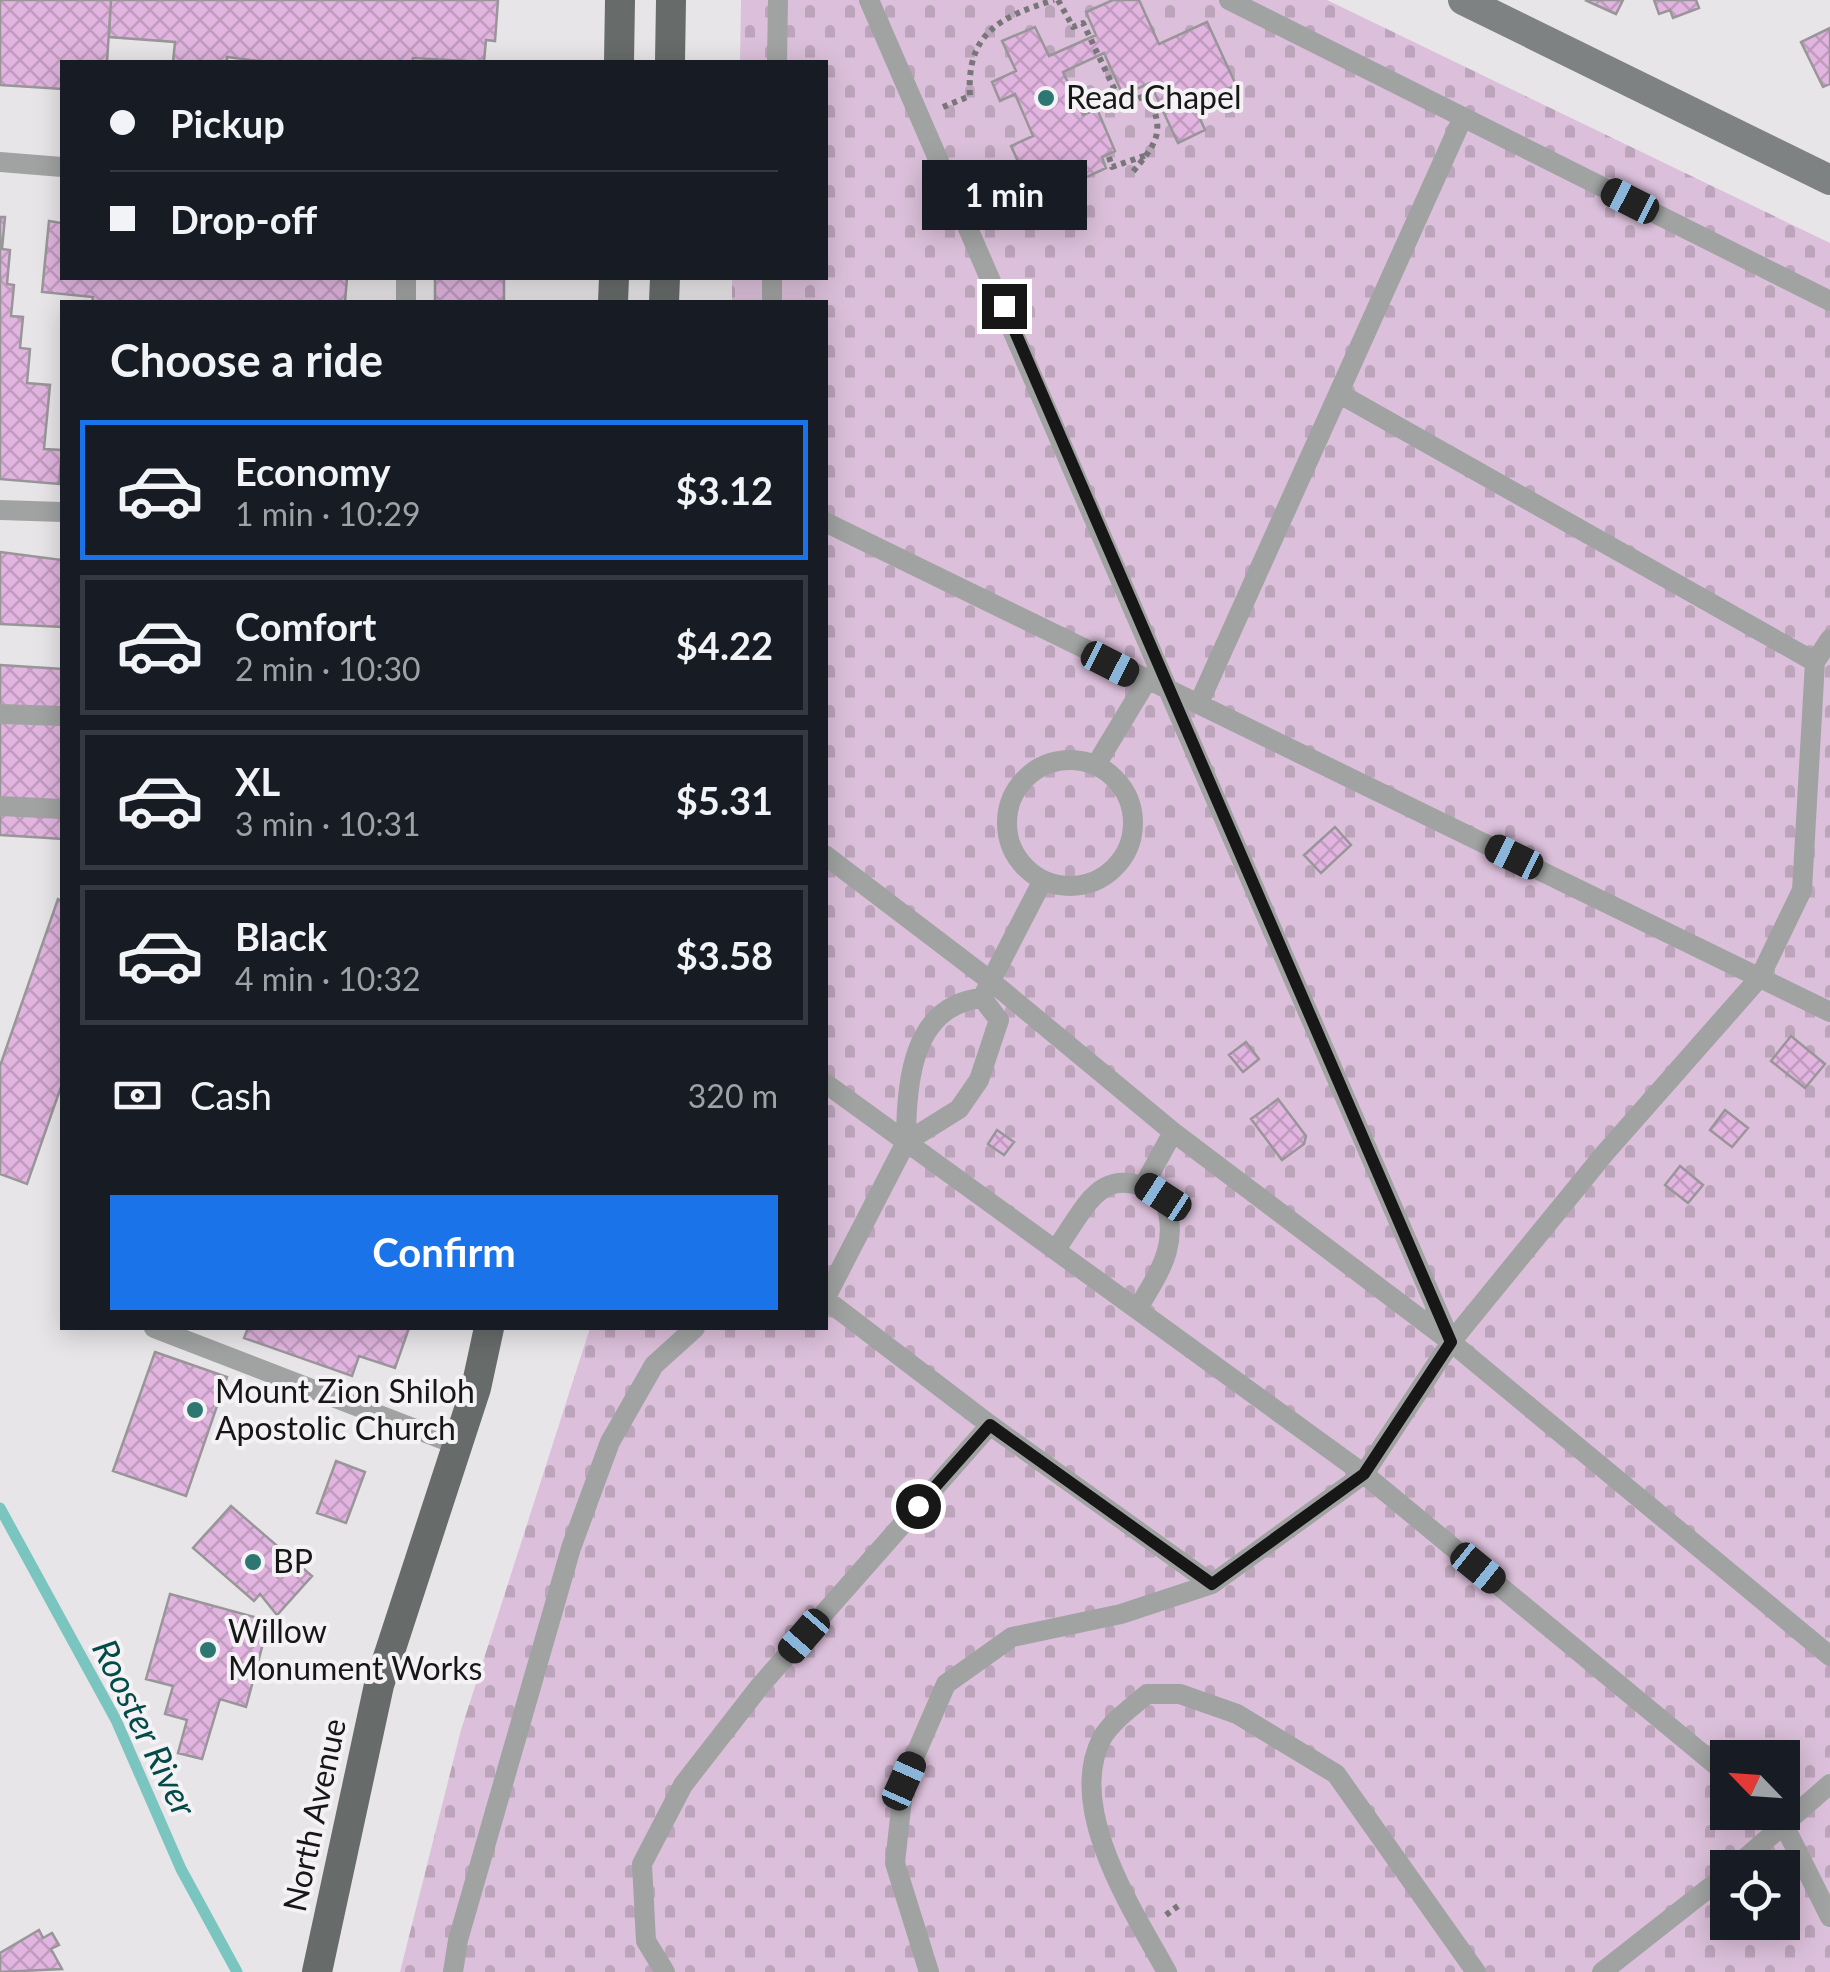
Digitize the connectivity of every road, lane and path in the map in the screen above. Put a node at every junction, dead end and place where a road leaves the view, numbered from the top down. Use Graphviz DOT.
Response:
graph roads {
  1 [pos="620,0"];
  2 [pos="671,0"];
  3 [pos="778,0"];
  4 [pos="870,0"];
  5 [pos="1056,0"];
  6 [pos="1229,0"];
  7 [pos="1463,0"];
  8 [pos="619,60"];
  9 [pos="670,60"];
  10 [pos="777,60"];
  11 [pos="920,117"];
  12 [pos="1463,117"];
  13 [pos="1148,154"];
  14 [pos="1109,158"];
  15 [pos="0,162"];
  16 [pos="60,167"];
  17 [pos="1131,174"];
  18 [pos="1830,180"];
  19 [pos="1830,301"];
  20 [pos="1340,394"];
  21 [pos="0,510"];
  22 [pos="60,512"];
  23 [pos="828,523"];
  24 [pos="1830,638"];
  25 [pos="1815,662"];
  26 [pos="1146,682"];
  27 [pos="1173,694"];
  28 [pos="1198,703"];
  29 [pos="0,714"];
  30 [pos="60,716"];
  31 [pos="1096,766"];
  32 [pos="0,806"];
  33 [pos="60,809"];
  34 [pos="828,858"];
  35 [pos="1043,880"];
  36 [pos="1760,976"];
  37 [pos="987,990"];
  38 [pos="1830,1012"];
  39 [pos="828,1085"];
  40 [pos="1174,1132"];
  41 [pos="906,1142"];
  42 [pos="1144,1185"];
  43 [pos="1057,1248"];
  44 [pos="828,1293"];
  45 [pos="828,1301"];
  46 [pos="1138,1308"];
  47 [pos="159,1330"];
  48 [pos="489,1330"];
  49 [pos="507,1330"];
  50 [pos="693,1330"];
  51 [pos="1451,1342"];
  52 [pos="476,1388"];
  53 [pos="990,1425"];
  54 [pos="457,1445"];
  55 [pos="1364,1474"];
  56 [pos="1212,1584"];
  57 [pos="1830,1656"];
  58 [pos="1710,1760"];
  59 [pos="1830,1784"];
  60 [pos="1800,1813"];
  61 [pos="1782,1830"];
  62 [pos="1787,1830"];
  63 [pos="1757,1850"];
  64 [pos="1710,1887"];
  65 [pos="1830,1917"];
  66 [pos="318,1972"];
  67 [pos="453,1972"];
  68 [pos="665,1972"];
  69 [pos="929,1972"];
  70 [pos="1167,1972"];
  71 [pos="1476,1972"];
  72 [pos="1602,1972"];
  1 -- 8 [label="main road"];
  2 -- 9 [label="main road"];
  3 -- 10 [label="lane"];
  4 -- 11 [label="lane"];
  5 -- 11 [label="path"];
  5 -- 13 [label="path"];
  6 -- 12 [label="lane"];
  7 -- 18 [label="main road"];
  11 -- 27 [label="lane"];
  12 -- 19 [label="lane"];
  12 -- 20 [label="lane"];
  13 -- 14 [label="path"];
  13 -- 17 [label="path"];
  15 -- 16 [label="lane"];
  20 -- 25 [label="lane"];
  20 -- 28 [label="lane"];
  21 -- 22 [label="lane"];
  23 -- 26 [label="lane"];
  24 -- 25 [label="lane"];
  25 -- 36 [label="lane"];
  26 -- 27 [label="lane"];
  26 -- 31 [label="lane"];
  27 -- 28 [label="lane"];
  27 -- 51 [label="lane"];
  28 -- 36 [label="lane"];
  29 -- 30 [label="lane"];
  31 -- 35 [label="lane"];
  31 -- 35 [label="lane"];
  32 -- 33 [label="lane"];
  34 -- 37 [label="lane"];
  35 -- 37 [label="lane"];
  36 -- 38 [label="lane"];
  36 -- 51 [label="lane"];
  37 -- 40 [label="lane"];
  37 -- 41 [label="lane"];
  37 -- 41 [label="lane"];
  39 -- 41 [label="lane"];
  40 -- 42 [label="lane"];
  40 -- 51 [label="lane"];
  41 -- 43 [label="lane"];
  41 -- 44 [label="lane"];
  42 -- 43 [label="lane"];
  42 -- 46 [label="lane"];
  43 -- 46 [label="lane"];
  45 -- 53 [label="lane"];
  46 -- 55 [label="lane"];
  47 -- 54 [label="lane"];
  48 -- 52 [label="main road, North Avenue"];
  49 -- 52 [label="main road, North Avenue"];
  50 -- 67 [label="lane"];
  51 -- 55 [label="lane"];
  51 -- 57 [label="lane"];
  52 -- 54 [label="main road, North Avenue"];
  53 -- 56 [label="lane"];
  53 -- 68 [label="lane"];
  54 -- 66 [label="main road, North Avenue"];
  55 -- 56 [label="lane"];
  55 -- 58 [label="lane"];
  56 -- 69 [label="lane"];
  59 -- 60 [label="lane"];
  61 -- 63 [label="lane"];
  62 -- 65 [label="lane"];
  64 -- 72 [label="lane"];
  70 -- 71 [label="lane"];
}
